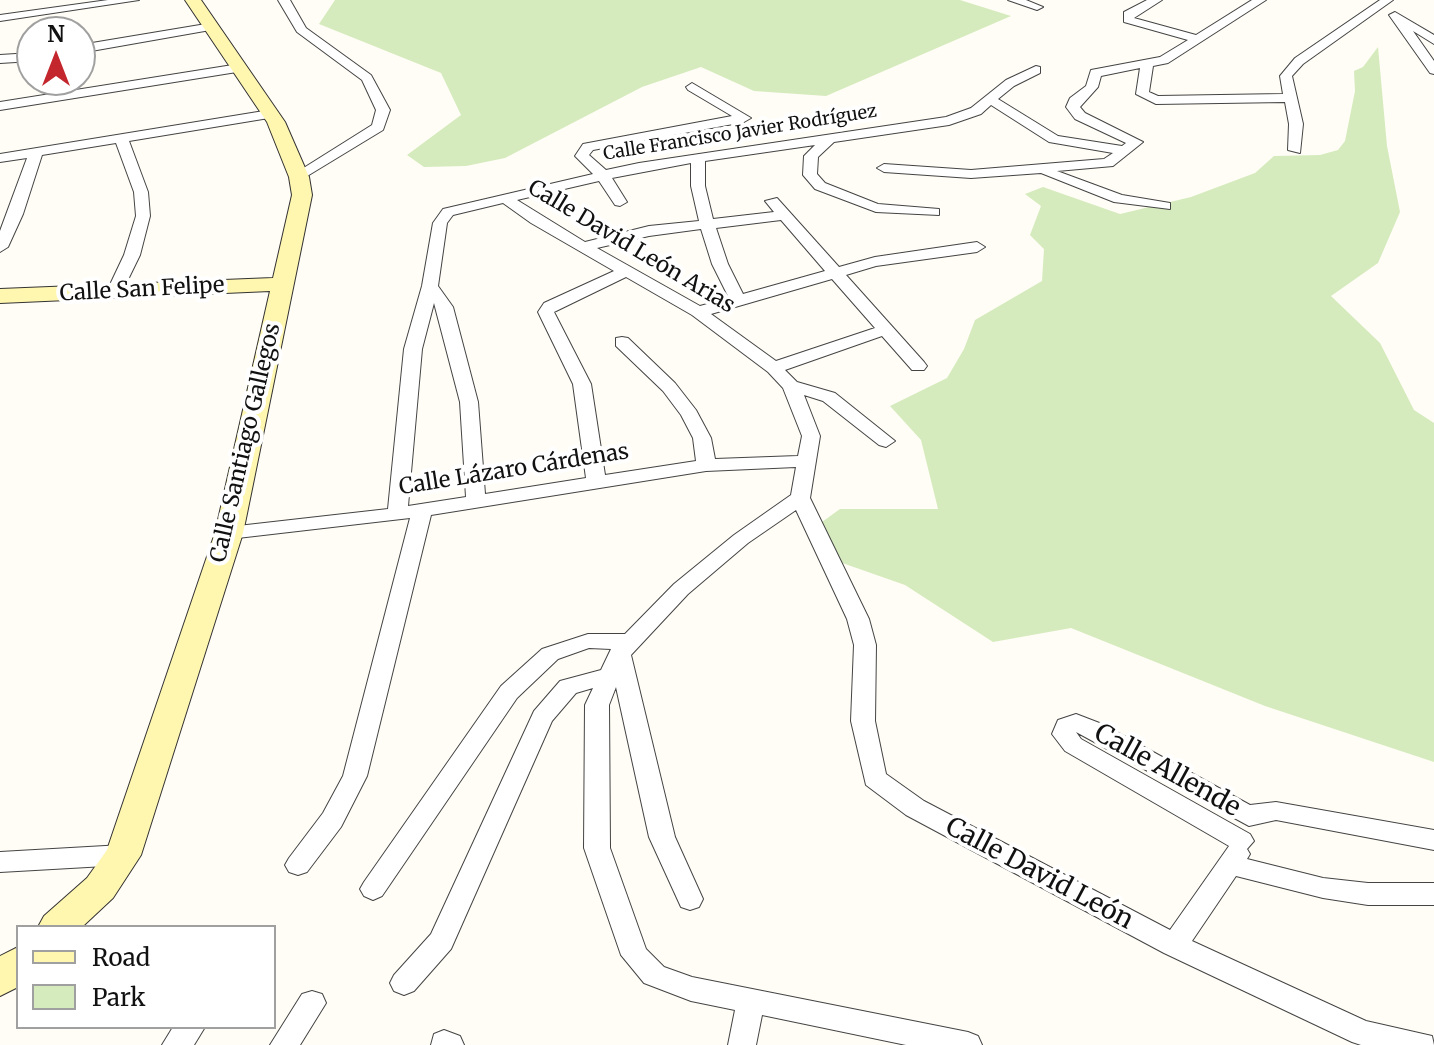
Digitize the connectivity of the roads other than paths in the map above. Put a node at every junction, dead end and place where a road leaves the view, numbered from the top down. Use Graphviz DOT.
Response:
graph roads {
  1 [pos="133,0"];
  2 [pos="193,0"];
  3 [pos="284,0"];
  4 [pos="1014,0"];
  5 [pos="1156,0"];
  6 [pos="1260,0"];
  7 [pos="1386,2"];
  8 [pos="1037,7"];
  9 [pos="1395,15"];
  10 [pos="0,18"];
  11 [pos="212,27"];
  12 [pos="1198,39"];
  13 [pos="1434,40"];
  14 [pos="96,46"];
  15 [pos="1147,65"];
  16 [pos="239,68"];
  17 [pos="1036,70"];
  18 [pos="1434,70"];
  19 [pos="692,87"];
  20 [pos="1289,98"];
  21 [pos="991,100"];
  22 [pos="0,106"];
  23 [pos="270,114"];
  24 [pos="834,136"];
  25 [pos="122,140"];
  26 [pos="1132,147"];
  27 [pos="1295,150"];
  28 [pos="35,155"];
  29 [pos="0,158"];
  30 [pos="698,159"];
  31 [pos="884,168"];
  32 [pos="1041,170"];
  33 [pos="602,174"];
  34 [pos="299,177"];
  35 [pos="505,198"];
  36 [pos="772,201"];
  37 [pos="620,202"];
  38 [pos="1165,206"];
  39 [pos="934,212"];
  40 [pos="784,215"];
  41 [pos="707,223"];
  42 [pos="587,246"];
  43 [pos="0,247"];
  44 [pos="977,247"];
  45 [pos="629,270"];
  46 [pos="833,272"];
  47 [pos="284,284"];
  48 [pos="430,286"];
  49 [pos="115,291"];
  50 [pos="0,296"];
  51 [pos="738,301"];
  52 [pos="698,312"];
  53 [pos="884,330"];
  54 [pos="622,342"];
  55 [pos="918,366"];
  56 [pos="774,368"];
  57 [pos="791,386"];
  58 [pos="886,441"];
  59 [pos="807,461"];
  60 [pos="706,465"];
  61 [pos="596,481"];
  62 [pos="800,498"];
  63 [pos="476,501"];
  64 [pos="422,510"];
  65 [pos="397,514"];
  66 [pos="229,533"];
  67 [pos="624,648"];
  68 [pos="608,676"];
  69 [pos="1434,840"];
  70 [pos="1241,841"];
  71 [pos="123,855"];
  72 [pos="0,862"];
  73 [pos="298,865"];
  74 [pos="373,889"];
  75 [pos="1434,894"];
  76 [pos="690,899"];
  77 [pos="59,925"];
  78 [pos="1174,945"];
  79 [pos="16,965"];
  80 [pos="0,980"];
  81 [pos="404,983"];
  82 [pos="751,1001"];
  83 [pos="312,1003"];
  84 [pos="189,1029"];
  85 [pos="176,1045"];
  86 [pos="284,1045"];
  87 [pos="742,1045"];
  88 [pos="968,1045"];
  89 [pos="1422,1045"];
  1 -- 10 [label="street"];
  2 -- 11 [label="street, Calle Santiago Gallegos"];
  3 -- 34 [label="street"];
  4 -- 8 [label="street"];
  5 -- 12 [label="street"];
  6 -- 12 [label="street"];
  7 -- 9 [label="street"];
  7 -- 20 [label="street"];
  9 -- 13 [label="street"];
  9 -- 18 [label="street"];
  11 -- 14 [label="street"];
  11 -- 16 [label="street, Calle Santiago Gallegos"];
  12 -- 15 [label="street"];
  15 -- 20 [label="street"];
  15 -- 26 [label="street"];
  16 -- 22 [label="street"];
  16 -- 23 [label="street, Calle Santiago Gallegos"];
  17 -- 21 [label="street, Calle Francisco Javier Rodríguez"];
  19 -- 33 [label="street"];
  20 -- 27 [label="street"];
  21 -- 24 [label="street, Calle Francisco Javier Rodríguez"];
  21 -- 26 [label="street"];
  23 -- 25 [label="street"];
  23 -- 34 [label="street, Calle Santiago Gallegos"];
  24 -- 30 [label="street, Calle Francisco Javier Rodríguez"];
  24 -- 39 [label="street"];
  25 -- 28 [label="street"];
  25 -- 49 [label="street"];
  26 -- 32 [label="street"];
  28 -- 29 [label="street"];
  28 -- 43 [label="street"];
  30 -- 33 [label="street, Calle Francisco Javier Rodríguez"];
  30 -- 41 [label="street"];
  31 -- 32 [label="street"];
  32 -- 38 [label="street"];
  33 -- 35 [label="street, Calle Francisco Javier Rodríguez"];
  33 -- 37 [label="street"];
  34 -- 47 [label="street, Calle Santiago Gallegos"];
  35 -- 42 [label="street, Calle David León Arias"];
  35 -- 48 [label="street, Calle Francisco Javier Rodríguez"];
  36 -- 40 [label="street"];
  40 -- 41 [label="street"];
  40 -- 46 [label="street"];
  41 -- 42 [label="street"];
  41 -- 51 [label="street"];
  42 -- 45 [label="street, Calle David León Arias"];
  44 -- 46 [label="street"];
  45 -- 52 [label="street, Calle David León Arias"];
  45 -- 61 [label="street"];
  46 -- 51 [label="street"];
  46 -- 53 [label="street"];
  47 -- 49 [label="street, Calle San Felipe"];
  47 -- 66 [label="street, Calle Santiago Gallegos"];
  48 -- 63 [label="street"];
  48 -- 65 [label="street"];
  49 -- 50 [label="street, Calle San Felipe"];
  51 -- 52 [label="street"];
  52 -- 56 [label="street, Calle David León Arias"];
  53 -- 55 [label="street"];
  53 -- 56 [label="street"];
  54 -- 60 [label="street"];
  56 -- 57 [label="street, Calle David León Arias"];
  57 -- 58 [label="street"];
  57 -- 59 [label="street, Calle David León Arias"];
  59 -- 60 [label="street, Calle Lázaro Cárdenas"];
  59 -- 62 [label="street, Calle David León Arias"];
  60 -- 61 [label="street, Calle Lázaro Cárdenas"];
  61 -- 63 [label="street, Calle Lázaro Cárdenas"];
  62 -- 67 [label="street"];
  62 -- 78 [label="street, Calle David León"];
  63 -- 64 [label="street, Calle Lázaro Cárdenas"];
  64 -- 65 [label="street, Calle Lázaro Cárdenas"];
  64 -- 73 [label="street"];
  65 -- 66 [label="street, Calle Lázaro Cárdenas"];
  66 -- 71 [label="street, Calle Santiago Gallegos"];
  67 -- 68 [label="street"];
  67 -- 74 [label="street"];
  67 -- 76 [label="street"];
  68 -- 81 [label="street"];
  68 -- 82 [label="street"];
  69 -- 70 [label="street, Calle Allende"];
  70 -- 70 [label="street, Calle Allende"];
  70 -- 75 [label="street"];
  70 -- 78 [label="street"];
  71 -- 72 [label="street"];
  71 -- 77 [label="street, Calle Santiago Gallegos"];
  78 -- 89 [label="street, Calle David León"];
  79 -- 80 [label="street"];
  82 -- 87 [label="street"];
  82 -- 88 [label="street"];
  83 -- 86 [label="street"];
  84 -- 85 [label="street"];
}
